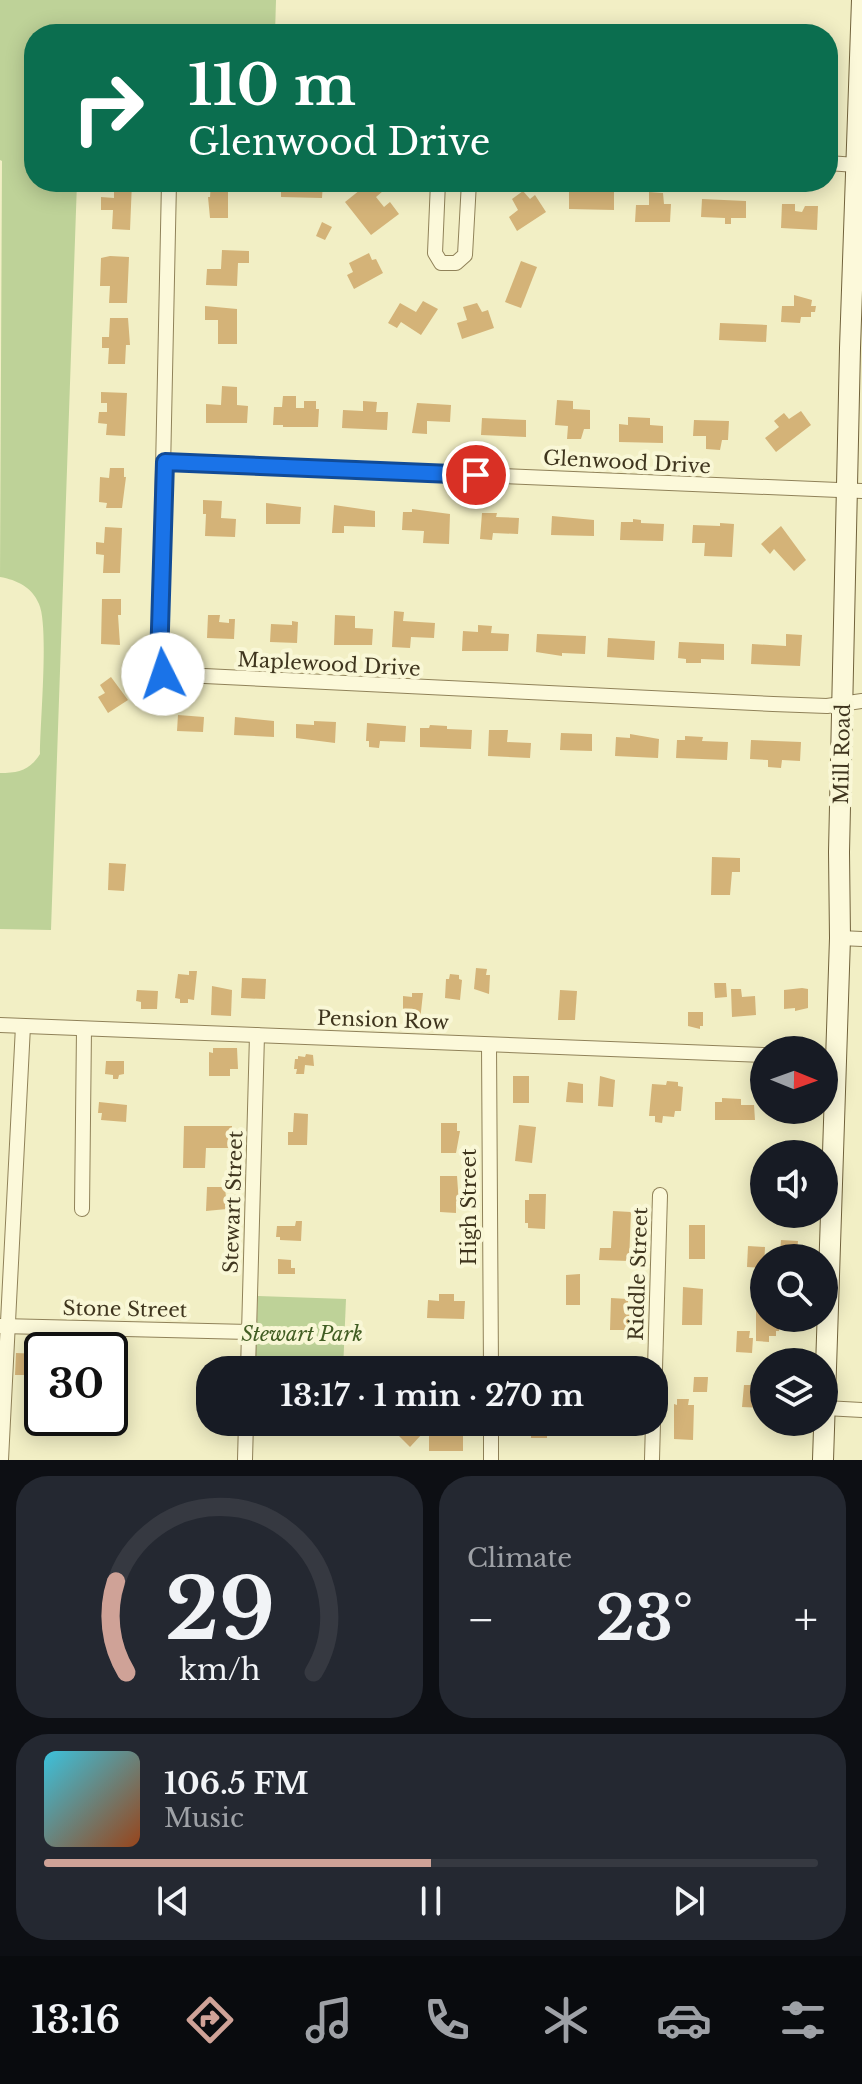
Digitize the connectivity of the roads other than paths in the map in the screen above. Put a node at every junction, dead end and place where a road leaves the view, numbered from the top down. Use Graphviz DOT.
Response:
graph roads {
  1 [pos="862,0"];
  2 [pos="838,164"];
  3 [pos="856,165"];
  4 [pos="169,192"];
  5 [pos="438,192"];
  6 [pos="468,192"];
  7 [pos="856,318"];
  8 [pos="165,462"];
  9 [pos="855,491"];
  10 [pos="853,703"];
  11 [pos="840,938"];
  12 [pos="862,939"];
  13 [pos="0,1025"];
  14 [pos="23,1026"];
  15 [pos="84,1029"];
  16 [pos="257,1035"];
  17 [pos="831,1036"];
  18 [pos="489,1045"];
  19 [pos="750,1054"];
  20 [pos="828,1124"];
  21 [pos="660,1195"];
  22 [pos="82,1209"];
  23 [pos="4,1326"];
  24 [pos="249,1332"];
  25 [pos="826,1348"];
  26 [pos="248,1356"];
  27 [pos="491,1356"];
  28 [pos="655,1356"];
  29 [pos="838,1409"];
  30 [pos="862,1410"];
  31 [pos="246,1436"];
  32 [pos="491,1436"];
  33 [pos="653,1436"];
  34 [pos="824,1436"];
  35 [pos="1,1460"];
  36 [pos="245,1460"];
  37 [pos="491,1460"];
  38 [pos="652,1460"];
  39 [pos="823,1460"];
  1 -- 3 [label="street, Mill Road"];
  2 -- 3 [label="street"];
  3 -- 7 [label="street, Mill Road"];
  4 -- 8 [label="street, Maplewood Drive"];
  5 -- 6 [label="street"];
  7 -- 9 [label="street, Mill Road"];
  8 -- 9 [label="street, Glenwood Drive"];
  8 -- 10 [label="street, Maplewood Drive"];
  9 -- 10 [label="street, Mill Road"];
  10 -- 11 [label="street, Mill Road"];
  11 -- 12 [label="street"];
  11 -- 17 [label="street, Mill Road"];
  13 -- 14 [label="street, Pension Row"];
  14 -- 15 [label="street, Pension Row"];
  14 -- 23 [label="street"];
  15 -- 16 [label="street, Pension Row"];
  15 -- 22 [label="street"];
  16 -- 18 [label="street, Pension Row"];
  16 -- 24 [label="street, Stewart Street"];
  18 -- 19 [label="street, Pension Row"];
  18 -- 27 [label="street, High Street"];
  20 -- 25 [label="street, Mill Road"];
  21 -- 28 [label="street, Riddle Street"];
  23 -- 24 [label="street, Stone Street"];
  23 -- 35 [label="street"];
  24 -- 26 [label="street, Stewart Street"];
  29 -- 30 [label="street"];
  31 -- 36 [label="street"];
  32 -- 37 [label="street"];
  33 -- 38 [label="street"];
  34 -- 39 [label="street, Mill Road"];
}
